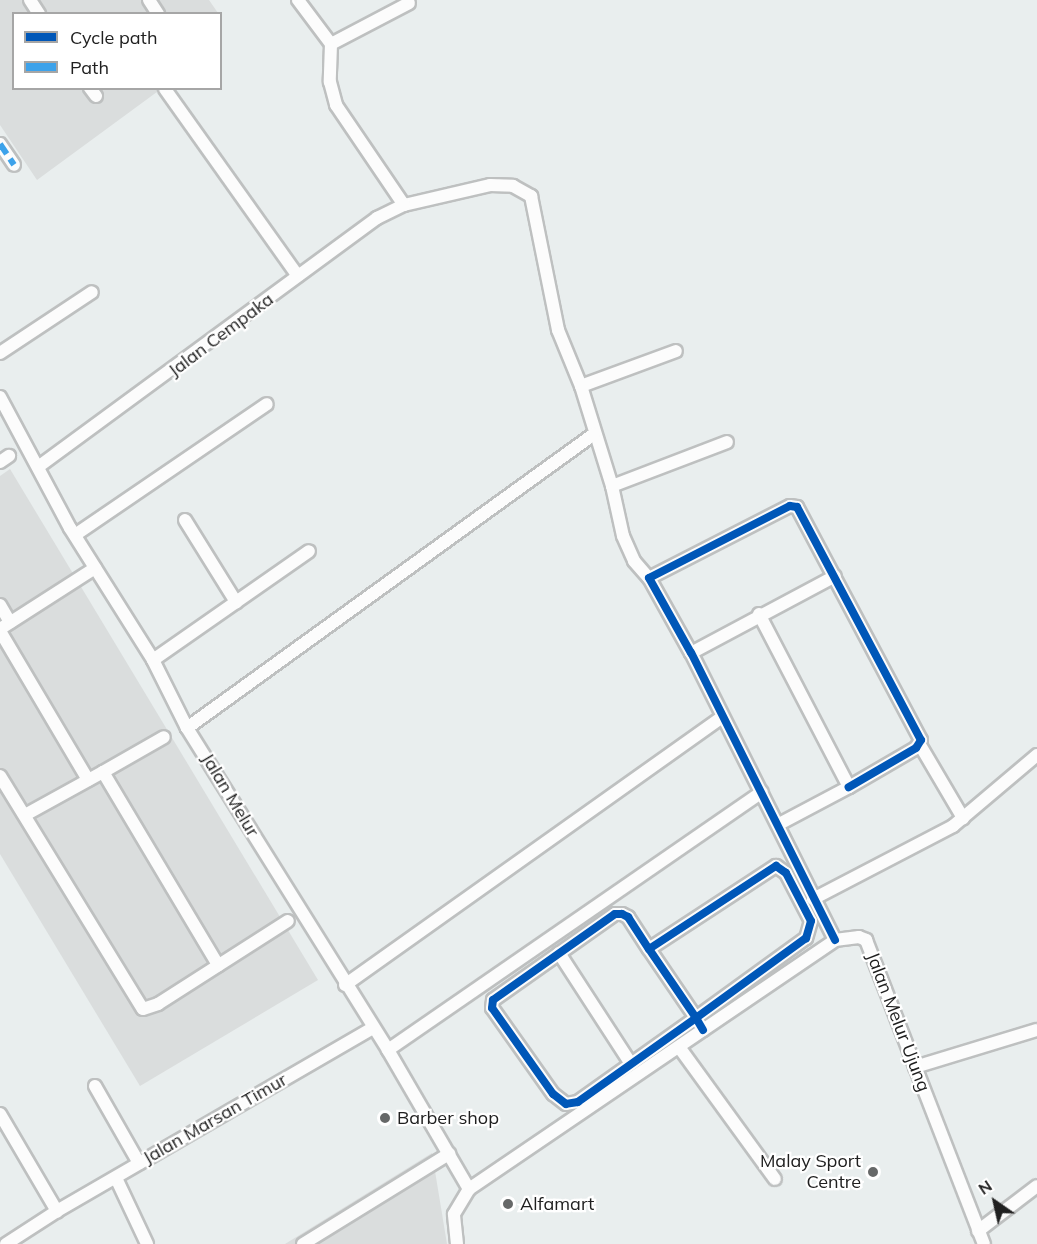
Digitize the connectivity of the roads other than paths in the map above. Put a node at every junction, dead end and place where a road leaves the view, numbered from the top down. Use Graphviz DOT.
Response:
graph roads {
  1 [pos="298,0"];
  2 [pos="410,3"];
  3 [pos="331,44"];
  4 [pos="166,90"];
  5 [pos="0,144"];
  6 [pos="14,165"];
  7 [pos="404,205"];
  8 [pos="298,276"];
  9 [pos="92,292"];
  10 [pos="676,351"];
  11 [pos="0,353"];
  12 [pos="581,386"];
  13 [pos="0,397"];
  14 [pos="267,404"];
  15 [pos="594,434"];
  16 [pos="727,442"];
  17 [pos="38,467"];
  18 [pos="612,486"];
  19 [pos="185,520"];
  20 [pos="75,535"];
  21 [pos="309,551"];
  22 [pos="95,568"];
  23 [pos="835,576"];
  24 [pos="649,578"];
  25 [pos="236,602"];
  26 [pos="0,605"];
  27 [pos="759,614"];
  28 [pos="3,627"];
  29 [pos="691,653"];
  30 [pos="153,660"];
  31 [pos="722,717"];
  32 [pos="187,728"];
  33 [pos="164,737"];
  34 [pos="920,745"];
  35 [pos="1036,758"];
  36 [pos="103,772"];
  37 [pos="0,776"];
  38 [pos="88,780"];
  39 [pos="849,787"];
  40 [pos="762,792"];
  41 [pos="25,815"];
  42 [pos="963,818"];
  43 [pos="779,824"];
  44 [pos="813,899"];
  45 [pos="288,921"];
  46 [pos="836,940"];
  47 [pos="649,949"];
  48 [pos="559,953"];
  49 [pos="218,965"];
  50 [pos="345,985"];
  51 [pos="696,1018"];
  52 [pos="373,1028"];
  53 [pos="703,1030"];
  54 [pos="1037,1030"];
  55 [pos="679,1047"];
  56 [pos="388,1050"];
  57 [pos="631,1064"];
  58 [pos="915,1067"];
  59 [pos="95,1086"];
  60 [pos="0,1114"];
  61 [pos="449,1154"];
  62 [pos="140,1163"];
  63 [pos="116,1178"];
  64 [pos="775,1179"];
  65 [pos="1037,1186"];
  66 [pos="469,1189"];
  67 [pos="57,1210"];
  68 [pos="978,1231"];
  69 [pos="6,1244"];
  70 [pos="147,1244"];
  71 [pos="303,1244"];
  72 [pos="457,1244"];
  73 [pos="984,1244"];
  1 -- 3 [label="street"];
  2 -- 3 [label="street"];
  3 -- 7 [label="street"];
  4 -- 8 [label="street"];
  5 -- 6 [label="street"];
  7 -- 8 [label="street, Jalan Cempaka"];
  7 -- 12 [label="street, Jalan Cempaka"];
  8 -- 17 [label="street, Jalan Cempaka"];
  9 -- 11 [label="street"];
  10 -- 12 [label="street"];
  12 -- 15 [label="street"];
  13 -- 17 [label="street, Jalan Melur"];
  14 -- 20 [label="street"];
  15 -- 18 [label="street"];
  15 -- 32 [label="street"];
  16 -- 18 [label="street"];
  17 -- 20 [label="street, Jalan Melur"];
  18 -- 24 [label="street"];
  19 -- 25 [label="street"];
  20 -- 22 [label="street, Jalan Melur"];
  21 -- 25 [label="street"];
  22 -- 28 [label="street"];
  22 -- 30 [label="street, Jalan Melur"];
  23 -- 24 [label="street"];
  23 -- 27 [label="street"];
  23 -- 34 [label="street"];
  24 -- 29 [label="street"];
  25 -- 30 [label="street"];
  26 -- 28 [label="street"];
  27 -- 29 [label="street"];
  27 -- 39 [label="street"];
  28 -- 38 [label="street"];
  29 -- 31 [label="street"];
  30 -- 32 [label="street, Jalan Melur"];
  31 -- 40 [label="street"];
  31 -- 50 [label="street"];
  32 -- 50 [label="street, Jalan Melur"];
  33 -- 36 [label="street"];
  34 -- 39 [label="street"];
  34 -- 42 [label="street"];
  35 -- 42 [label="street"];
  36 -- 38 [label="street"];
  36 -- 49 [label="street"];
  37 -- 41 [label="street"];
  38 -- 41 [label="street"];
  39 -- 43 [label="street"];
  40 -- 43 [label="street"];
  40 -- 56 [label="street"];
  41 -- 49 [label="street"];
  42 -- 44 [label="street"];
  43 -- 44 [label="street"];
  44 -- 46 [label="street"];
  45 -- 49 [label="street"];
  46 -- 53 [label="street"];
  46 -- 58 [label="street, Jalan Melur Ujung"];
  47 -- 48 [label="street"];
  47 -- 51 [label="street"];
  47 -- 51 [label="street"];
  48 -- 57 [label="street"];
  48 -- 57 [label="street"];
  50 -- 52 [label="street, Jalan Melur"];
  51 -- 53 [label="street"];
  51 -- 57 [label="street"];
  52 -- 56 [label="street, Jalan Melur"];
  52 -- 62 [label="street, Jalan Marsan Timur"];
  53 -- 55 [label="street"];
  54 -- 58 [label="street"];
  55 -- 64 [label="street"];
  55 -- 66 [label="street"];
  56 -- 61 [label="street, Jalan Melur"];
  58 -- 68 [label="street, Jalan Melur Ujung"];
  59 -- 62 [label="street"];
  60 -- 67 [label="street"];
  61 -- 66 [label="street, Jalan Melur"];
  61 -- 71 [label="street"];
  62 -- 63 [label="street, Jalan Marsan Timur"];
  63 -- 67 [label="street, Jalan Marsan Timur"];
  63 -- 70 [label="street"];
  65 -- 68 [label="street"];
  66 -- 72 [label="street"];
  67 -- 69 [label="street, Jalan Marsan Timur"];
  68 -- 73 [label="street, Jalan Melur Ujung"];
}
